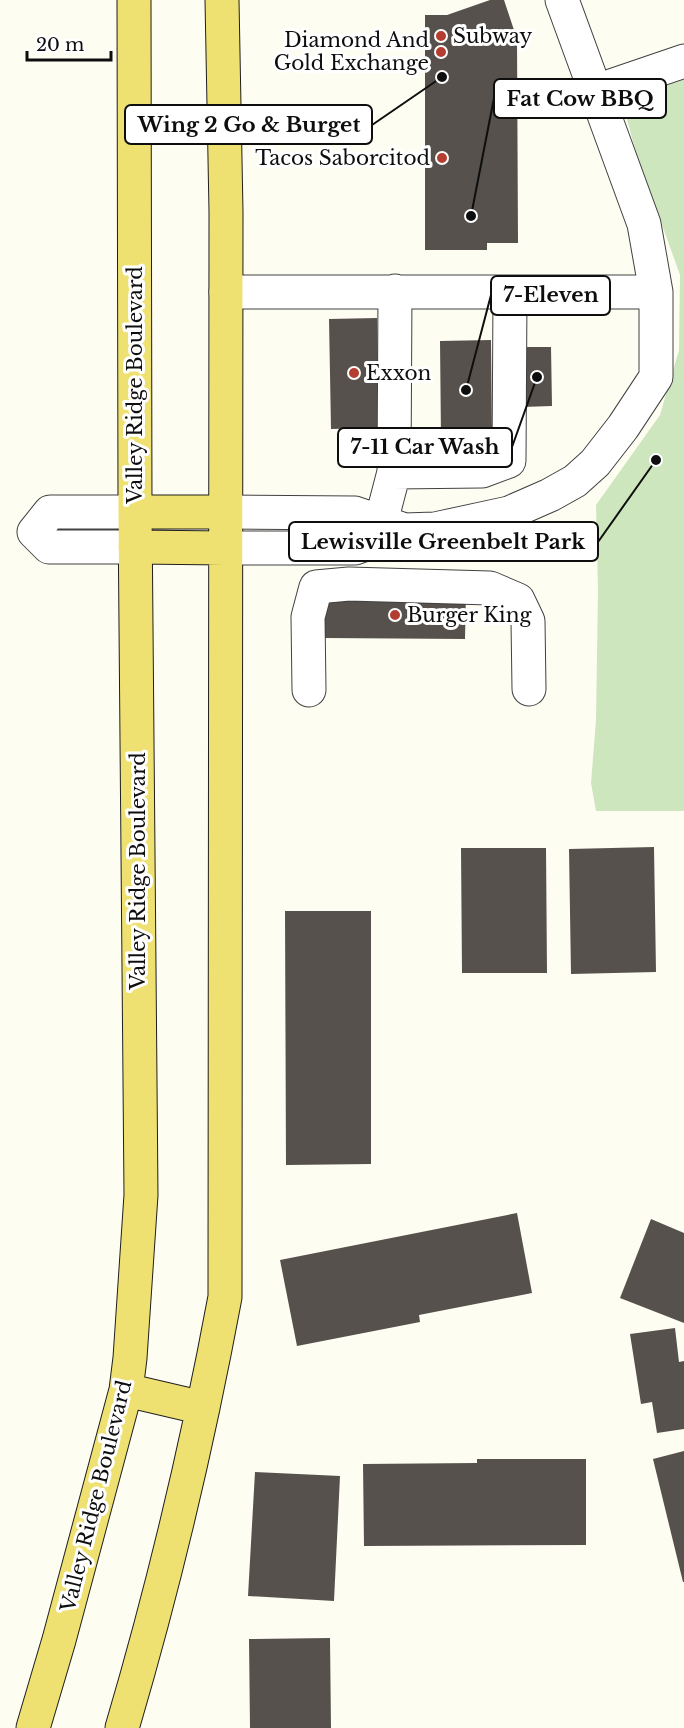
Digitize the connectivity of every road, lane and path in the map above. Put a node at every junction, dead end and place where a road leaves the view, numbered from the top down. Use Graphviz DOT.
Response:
graph roads {
  1 [pos="134,0"];
  2 [pos="222,0"];
  3 [pos="562,0"];
  4 [pos="684,61"];
  5 [pos="596,91"];
  6 [pos="395,291"];
  7 [pos="225,292"];
  8 [pos="510,292"];
  9 [pos="656,292"];
  10 [pos="394,472"];
  11 [pos="135,512"];
  12 [pos="225,512"];
  13 [pos="387,531"];
  14 [pos="135,547"];
  15 [pos="225,548"];
  16 [pos="529,689"];
  17 [pos="309,690"];
  18 [pos="126,1390"];
  19 [pos="203,1408"];
  20 [pos="33,1728"];
  21 [pos="122,1728"];
  1 -- 11 [label="main road, Valley Ridge Boulevard"];
  2 -- 7 [label="main road"];
  3 -- 5 [label="lane"];
  4 -- 5 [label="lane"];
  5 -- 9 [label="lane"];
  6 -- 7 [label="lane"];
  6 -- 8 [label="lane"];
  6 -- 10 [label="lane"];
  7 -- 12 [label="main road"];
  8 -- 9 [label="lane"];
  8 -- 10 [label="lane"];
  9 -- 13 [label="lane"];
  10 -- 13 [label="lane"];
  11 -- 12 [label="main road"];
  11 -- 14 [label="main road, Valley Ridge Boulevard"];
  11 -- 14 [label="lane"];
  12 -- 13 [label="lane"];
  12 -- 15 [label="main road"];
  13 -- 15 [label="lane"];
  14 -- 15 [label="main road"];
  14 -- 18 [label="main road, Valley Ridge Boulevard"];
  15 -- 19 [label="main road"];
  16 -- 17 [label="lane"];
  18 -- 19 [label="main road"];
  18 -- 20 [label="main road, Valley Ridge Boulevard"];
  19 -- 21 [label="main road"];
}
